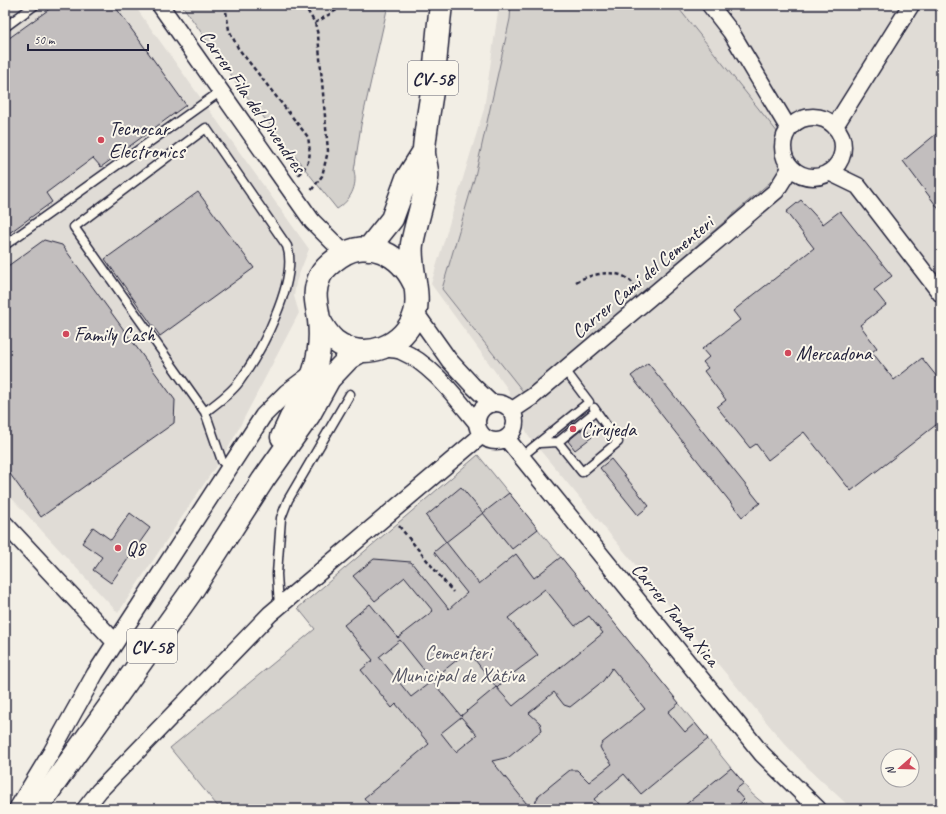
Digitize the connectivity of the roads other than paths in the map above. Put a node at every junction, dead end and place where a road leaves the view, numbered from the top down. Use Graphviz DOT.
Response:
graph roads {
  1 [pos="35,5"];
  2 [pos="160,5"];
  3 [pos="441,5"];
  4 [pos="710,5"];
  5 [pos="911,5"];
  6 [pos="5,26"];
  7 [pos="220,91"];
  8 [pos="835,126"];
  9 [pos="789,129"];
  10 [pos="424,151"];
  11 [pos="791,167"];
  12 [pos="829,172"];
  13 [pos="5,246"];
  14 [pos="368,248"];
  15 [pos="337,258"];
  16 [pos="414,283"];
  17 [pos="941,294"];
  18 [pos="415,312"];
  19 [pos="319,319"];
  20 [pos="382,348"];
  21 [pos="361,351"];
  22 [pos="565,370"];
  23 [pos="314,372"];
  24 [pos="350,394"];
  25 [pos="589,402"];
  26 [pos="492,404"];
  27 [pos="511,411"];
  28 [pos="596,411"];
  29 [pos="205,412"];
  30 [pos="480,429"];
  31 [pos="507,439"];
  32 [pos="558,442"];
  33 [pos="539,443"];
  34 [pos="522,457"];
  35 [pos="230,469"];
  36 [pos="263,480"];
  37 [pos="5,524"];
  38 [pos="275,610"];
  39 [pos="116,642"];
  40 [pos="17,809"];
  41 [pos="36,809"];
  42 [pos="85,809"];
  43 [pos="818,809"];
  1 -- 6 [label="lane"];
  2 -- 7 [label="street, Carrer Fila del Divendres"];
  3 -- 10 [label="main road, CV-58"];
  4 -- 9 [label="street"];
  5 -- 8 [label="street"];
  7 -- 13 [label="lane"];
  7 -- 15 [label="street, Carrer Fila del Divendres"];
  8 -- 9 [label="street"];
  8 -- 12 [label="street"];
  9 -- 11 [label="street"];
  10 -- 14 [label="main road, CV-58"];
  10 -- 16 [label="main road, CV-58"];
  11 -- 12 [label="street"];
  11 -- 22 [label="street, Carrer Camí del Cementeri"];
  12 -- 17 [label="street"];
  14 -- 15 [label="main road"];
  14 -- 16 [label="main road, CV-58"];
  15 -- 19 [label="main road, CV-58"];
  16 -- 18 [label="main road, CV-58"];
  18 -- 20 [label="main road, CV-58"];
  18 -- 26 [label="street"];
  19 -- 21 [label="main road, CV-58"];
  19 -- 23 [label="main road, CV-58"];
  20 -- 21 [label="main road, CV-58"];
  20 -- 30 [label="street"];
  21 -- 36 [label="main road, CV-58"];
  22 -- 25 [label="lane"];
  22 -- 27 [label="street, Carrer Camí del Cementeri"];
  23 -- 35 [label="street"];
  23 -- 36 [label="main road, CV-58"];
  24 -- 38 [label="lane"];
  25 -- 28 [label="lane"];
  25 -- 33 [label="lane"];
  26 -- 27 [label="street"];
  26 -- 30 [label="street"];
  27 -- 31 [label="street"];
  28 -- 32 [label="lane"];
  28 -- 32 [label="lane"];
  29 -- 29 [label="lane"];
  29 -- 35 [label="lane"];
  30 -- 31 [label="street"];
  30 -- 38 [label="street"];
  31 -- 34 [label="street, Carrer Tanda Xica"];
  32 -- 33 [label="lane"];
  33 -- 34 [label="lane"];
  34 -- 43 [label="street, Carrer Tanda Xica"];
  35 -- 39 [label="street"];
  36 -- 41 [label="main road, CV-58"];
  37 -- 39 [label="street"];
  38 -- 42 [label="street"];
  39 -- 40 [label="street"];
}
